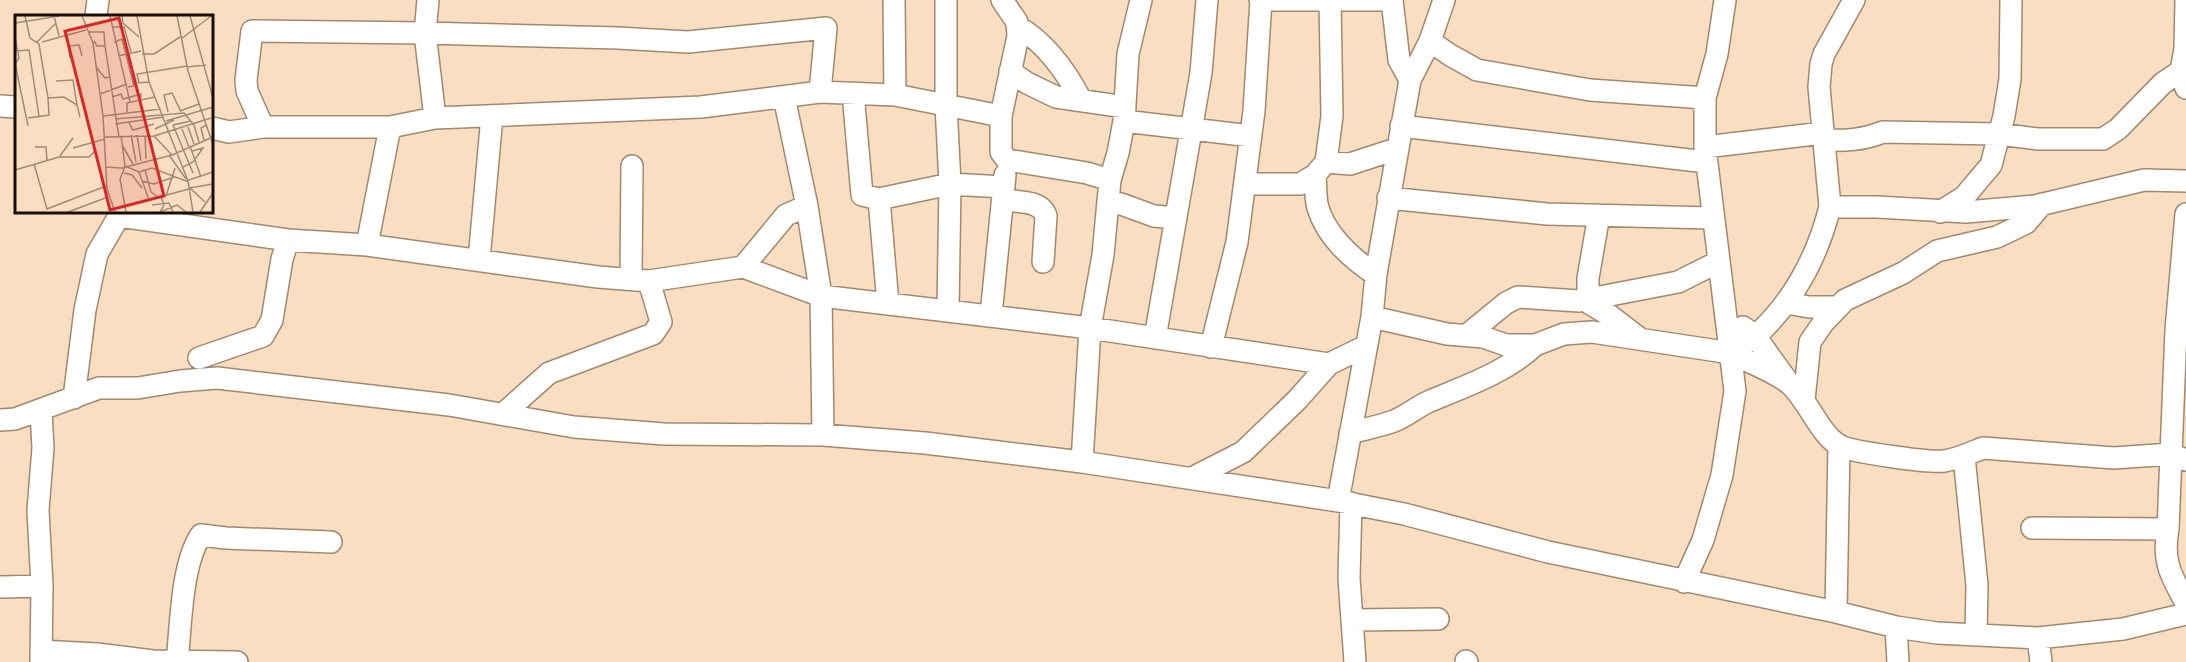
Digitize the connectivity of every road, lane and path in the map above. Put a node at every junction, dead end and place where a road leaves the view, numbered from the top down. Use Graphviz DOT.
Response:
graph roads {
  1 [pos="98,0"];
  2 [pos="428,0"];
  3 [pos="894,0"];
  4 [pos="946,0"];
  5 [pos="1002,0"];
  6 [pos="1141,0"];
  7 [pos="1207,0"];
  8 [pos="1260,0"];
  9 [pos="1330,0"];
  10 [pos="1392,0"];
  11 [pos="1444,0"];
  12 [pos="1725,0"];
  13 [pos="1854,0"];
  14 [pos="2011,0"];
  15 [pos="2186,0"];
  16 [pos="96,15"];
  17 [pos="2186,26"];
  18 [pos="1017,27"];
  19 [pos="426,33"];
  20 [pos="1430,40"];
  21 [pos="1010,71"];
  22 [pos="2183,79"];
  23 [pos="1410,80"];
  24 [pos="820,92"];
  25 [pos="853,93"];
  26 [pos="895,95"];
  27 [pos="784,98"];
  28 [pos="1705,98"];
  29 [pos="1081,100"];
  30 [pos="946,105"];
  31 [pos="0,106"];
  32 [pos="15,107"];
  33 [pos="1125,114"];
  34 [pos="492,116"];
  35 [pos="1001,116"];
  36 [pos="435,118"];
  37 [pos="1401,126"];
  38 [pos="213,128"];
  39 [pos="263,128"];
  40 [pos="390,128"];
  41 [pos="1191,128"];
  42 [pos="1999,134"];
  43 [pos="1251,136"];
  44 [pos="1824,136"];
  45 [pos="1396,149"];
  46 [pos="1705,154"];
  47 [pos="1007,160"];
  48 [pos="632,166"];
  49 [pos="1320,169"];
  50 [pos="1110,180"];
  51 [pos="2186,181"];
  52 [pos="950,184"];
  53 [pos="1245,184"];
  54 [pos="1003,194"];
  55 [pos="1388,198"];
  56 [pos="879,199"];
  57 [pos="1108,204"];
  58 [pos="2042,204"];
  59 [pos="807,206"];
  60 [pos="1830,207"];
  61 [pos="1940,212"];
  62 [pos="2186,214"];
  63 [pos="1599,215"];
  64 [pos="1176,218"];
  65 [pos="1712,218"];
  66 [pos="288,240"];
  67 [pos="367,245"];
  68 [pos="479,260"];
  69 [pos="1042,262"];
  70 [pos="1718,262"];
  71 [pos="743,267"];
  72 [pos="1376,275"];
  73 [pos="640,280"];
  74 [pos="821,296"];
  75 [pos="1588,299"];
  76 [pos="1786,303"];
  77 [pos="888,304"];
  78 [pos="1838,307"];
  79 [pos="948,310"];
  80 [pos="1725,314"];
  81 [pos="991,315"];
  82 [pos="1372,317"];
  83 [pos="1090,328"];
  84 [pos="1467,334"];
  85 [pos="1755,336"];
  86 [pos="1155,338"];
  87 [pos="1642,340"];
  88 [pos="1535,345"];
  89 [pos="1366,346"];
  90 [pos="1211,347"];
  91 [pos="1731,353"];
  92 [pos="199,358"];
  93 [pos="1329,364"];
  94 [pos="1797,392"];
  95 [pos="74,398"];
  96 [pos="41,411"];
  97 [pos="503,414"];
  98 [pos="0,420"];
  99 [pos="1350,433"];
  100 [pos="823,435"];
  101 [pos="1839,445"];
  102 [pos="1965,456"];
  103 [pos="2179,458"];
  104 [pos="1082,462"];
  105 [pos="1192,478"];
  106 [pos="1345,502"];
  107 [pos="2032,528"];
  108 [pos="2168,529"];
  109 [pos="331,542"];
  110 [pos="1684,582"];
  111 [pos="42,586"];
  112 [pos="0,587"];
  113 [pos="2186,603"];
  114 [pos="1836,612"];
  115 [pos="2186,614"];
  116 [pos="1438,619"];
  117 [pos="1352,620"];
  118 [pos="1896,627"];
  119 [pos="1976,634"];
  120 [pos="2038,638"];
  121 [pos="41,656"];
  122 [pos="177,662"];
  123 [pos="237,662"];
  124 [pos="1355,662"];
  125 [pos="1898,662"];
  126 [pos="2041,662"];
  1 -- 16 [label="street"];
  2 -- 19 [label="street"];
  3 -- 26 [label="street"];
  4 -- 30 [label="street"];
  5 -- 18 [label="street"];
  6 -- 33 [label="street"];
  7 -- 41 [label="street"];
  8 -- 9 [label="street"];
  8 -- 43 [label="street"];
  9 -- 10 [label="street"];
  9 -- 49 [label="street"];
  10 -- 23 [label="street"];
  11 -- 20 [label="street"];
  12 -- 28 [label="street"];
  13 -- 44 [label="street"];
  14 -- 42 [label="street"];
  15 -- 17 [label="street"];
  17 -- 22 [label="street"];
  18 -- 21 [label="street"];
  18 -- 29 [label="street"];
  19 -- 24 [label="street"];
  19 -- 36 [label="street"];
  19 -- 39 [label="street"];
  20 -- 23 [label="street"];
  20 -- 28 [label="street"];
  21 -- 29 [label="street"];
  21 -- 35 [label="street"];
  22 -- 42 [label="street"];
  23 -- 37 [label="street"];
  24 -- 25 [label="street"];
  24 -- 27 [label="street"];
  25 -- 26 [label="street"];
  25 -- 56 [label="street"];
  26 -- 30 [label="street"];
  27 -- 34 [label="street"];
  27 -- 59 [label="street"];
  28 -- 46 [label="street"];
  29 -- 33 [label="street"];
  30 -- 35 [label="street"];
  30 -- 52 [label="street"];
  31 -- 32 [label="street"];
  33 -- 41 [label="street"];
  33 -- 50 [label="street"];
  34 -- 36 [label="street"];
  34 -- 68 [label="street"];
  35 -- 47 [label="street"];
  36 -- 40 [label="street"];
  37 -- 45 [label="street"];
  37 -- 46 [label="street"];
  38 -- 39 [label="street"];
  39 -- 40 [label="street"];
  40 -- 67 [label="street"];
  41 -- 43 [label="street"];
  41 -- 64 [label="street"];
  42 -- 44 [label="street"];
  42 -- 61 [label="street"];
  43 -- 53 [label="street"];
  44 -- 46 [label="street"];
  44 -- 60 [label="street"];
  45 -- 49 [label="street"];
  45 -- 55 [label="street"];
  46 -- 65 [label="street"];
  47 -- 50 [label="street"];
  47 -- 54 [label="street"];
  48 -- 73 [label="street"];
  49 -- 53 [label="street"];
  49 -- 72 [label="street"];
  50 -- 57 [label="street"];
  51 -- 58 [label="street"];
  52 -- 54 [label="street"];
  52 -- 56 [label="street"];
  52 -- 79 [label="street"];
  53 -- 90 [label="street"];
  54 -- 69 [label="street"];
  54 -- 81 [label="street"];
  55 -- 63 [label="street"];
  55 -- 72 [label="street"];
  56 -- 77 [label="street"];
  57 -- 64 [label="street"];
  57 -- 83 [label="street"];
  58 -- 61 [label="street"];
  58 -- 78 [label="street"];
  59 -- 71 [label="street"];
  59 -- 74 [label="street"];
  60 -- 61 [label="street"];
  60 -- 76 [label="street"];
  62 -- 103 [label="street"];
  63 -- 65 [label="street"];
  63 -- 75 [label="street"];
  64 -- 86 [label="street"];
  65 -- 70 [label="street"];
  66 -- 67 [label="street"];
  66 -- 92 [label="street"];
  66 -- 95 [label="street"];
  67 -- 68 [label="street"];
  68 -- 73 [label="street"];
  70 -- 75 [label="street"];
  70 -- 80 [label="street"];
  71 -- 73 [label="street"];
  71 -- 74 [label="street"];
  72 -- 82 [label="street"];
  73 -- 97 [label="street"];
  74 -- 77 [label="street"];
  74 -- 100 [label="street"];
  75 -- 84 [label="street"];
  75 -- 87 [label="street"];
  76 -- 78 [label="street"];
  76 -- 85 [label="street"];
  77 -- 79 [label="street"];
  78 -- 94 [label="street"];
  79 -- 81 [label="street"];
  80 -- 85 [label="street"];
  80 -- 91 [label="street"];
  81 -- 83 [label="street"];
  82 -- 84 [label="street"];
  82 -- 89 [label="street"];
  83 -- 86 [label="street"];
  83 -- 104 [label="street"];
  84 -- 88 [label="street"];
  85 -- 91 [label="street"];
  85 -- 94 [label="street"];
  86 -- 90 [label="street"];
  87 -- 88 [label="street"];
  87 -- 91 [label="street"];
  88 -- 99 [label="street"];
  89 -- 93 [label="street"];
  89 -- 99 [label="street"];
  90 -- 93 [label="street"];
  91 -- 94 [label="street"];
  91 -- 110 [label="street"];
  93 -- 105 [label="street"];
  94 -- 101 [label="street"];
  95 -- 96 [label="street"];
  95 -- 97 [label="street"];
  96 -- 98 [label="street"];
  96 -- 111 [label="street"];
  97 -- 100 [label="street"];
  99 -- 106 [label="street"];
  100 -- 104 [label="street"];
  101 -- 102 [label="street"];
  101 -- 114 [label="street"];
  102 -- 103 [label="street"];
  102 -- 119 [label="street"];
  103 -- 108 [label="street"];
  104 -- 105 [label="street"];
  105 -- 106 [label="street"];
  106 -- 110 [label="street"];
  106 -- 117 [label="street"];
  107 -- 108 [label="street"];
  108 -- 113 [label="street"];
  109 -- 122 [label="street"];
  110 -- 114 [label="street"];
  111 -- 112 [label="street"];
  111 -- 121 [label="street"];
  114 -- 118 [label="street"];
  115 -- 120 [label="street"];
  116 -- 117 [label="street"];
  117 -- 124 [label="street"];
  118 -- 119 [label="street"];
  118 -- 125 [label="street"];
  119 -- 120 [label="street"];
  120 -- 126 [label="street"];
  121 -- 122 [label="street"];
  122 -- 123 [label="street"];
}
